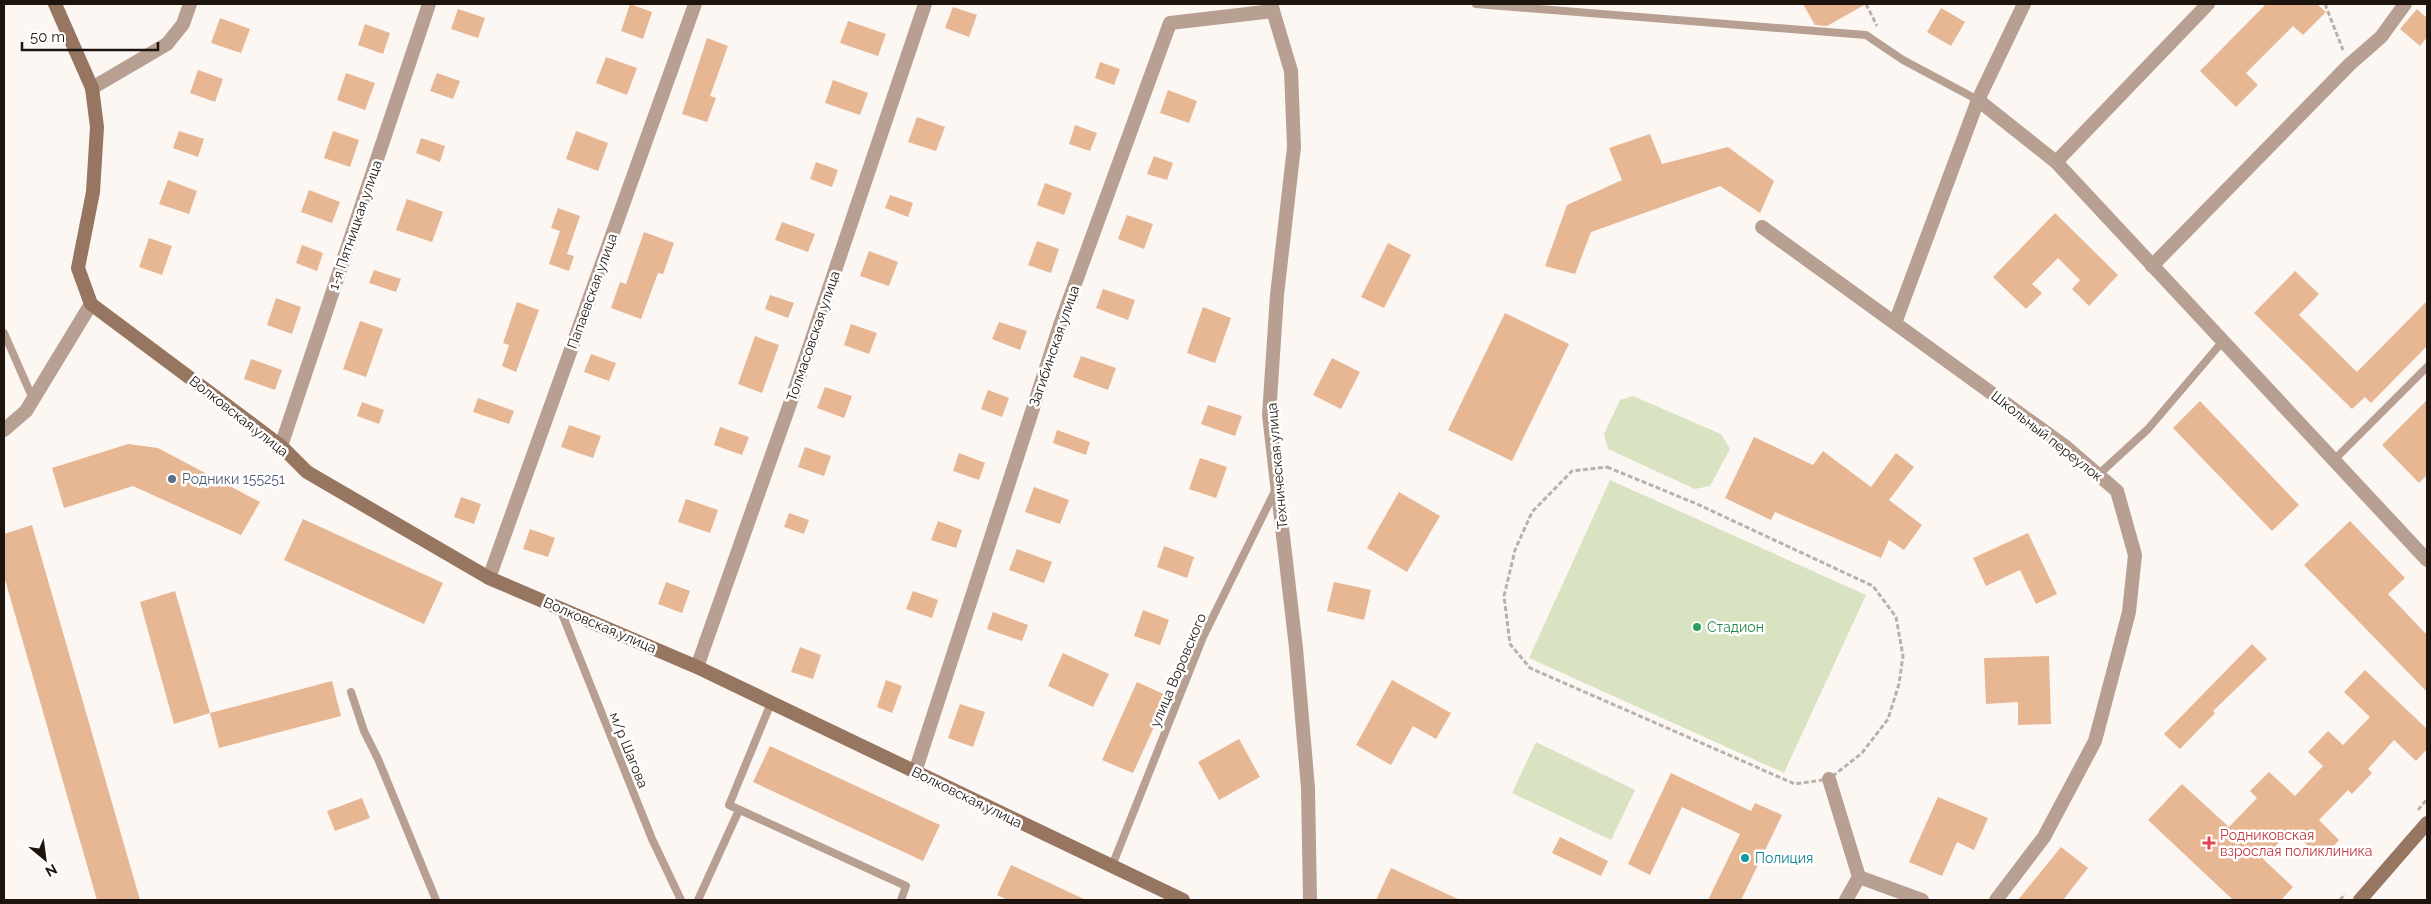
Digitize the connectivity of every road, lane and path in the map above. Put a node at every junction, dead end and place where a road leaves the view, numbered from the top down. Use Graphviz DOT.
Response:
graph roads {
  1 [pos="55,4"];
  2 [pos="190,4"];
  3 [pos="429,4"];
  4 [pos="694,4"];
  5 [pos="925,4"];
  6 [pos="1476,4"];
  7 [pos="2024,4"];
  8 [pos="2208,4"];
  9 [pos="2326,4"];
  10 [pos="2405,4"];
  11 [pos="1272,7"];
  12 [pos="2350,64"];
  13 [pos="92,88"];
  14 [pos="1978,100"];
  15 [pos="2056,162"];
  16 [pos="1762,227"];
  17 [pos="2152,266"];
  18 [pos="91,304"];
  19 [pos="1895,323"];
  20 [pos="4,333"];
  21 [pos="2223,341"];
  22 [pos="2427,367"];
  23 [pos="33,399"];
  24 [pos="4,430"];
  25 [pos="281,446"];
  26 [pos="2334,460"];
  27 [pos="2098,475"];
  28 [pos="1277,488"];
  29 [pos="2427,560"];
  30 [pos="489,578"];
  31 [pos="559,607"];
  32 [pos="697,667"];
  33 [pos="351,692"];
  34 [pos="771,703"];
  35 [pos="915,772"];
  36 [pos="1830,779"];
  37 [pos="739,810"];
  38 [pos="2427,823"];
  39 [pos="1112,866"];
  40 [pos="1860,877"];
  41 [pos="436,900"];
  42 [pos="680,900"];
  43 [pos="698,900"];
  44 [pos="901,900"];
  45 [pos="1182,900"];
  46 [pos="1310,900"];
  47 [pos="1846,900"];
  48 [pos="1922,900"];
  49 [pos="1996,900"];
  50 [pos="2360,900"];
  1 -- 13 [label="main road"];
  2 -- 13 [label="street"];
  3 -- 25 [label="street, 1-я Пятницкая улица"];
  4 -- 30 [label="street, Папаевская улица"];
  5 -- 32 [label="street, Толмасовская улица"];
  6 -- 14 [label="lane"];
  7 -- 14 [label="street"];
  8 -- 15 [label="street"];
  9 -- 12 [label="path"];
  10 -- 12 [label="street"];
  11 -- 28 [label="street, Техническая улица"];
  11 -- 35 [label="street, Загибинская улица"];
  12 -- 17 [label="street"];
  13 -- 18 [label="main road"];
  14 -- 15 [label="street"];
  14 -- 19 [label="street"];
  15 -- 17 [label="street"];
  16 -- 19 [label="street, Школьный переулок"];
  17 -- 21 [label="street"];
  18 -- 23 [label="street"];
  18 -- 25 [label="main road, Волковская улица"];
  19 -- 27 [label="street, Школьный переулок"];
  20 -- 23 [label="lane"];
  21 -- 26 [label="street"];
  21 -- 27 [label="lane"];
  22 -- 26 [label="lane"];
  23 -- 24 [label="street"];
  25 -- 30 [label="main road, Волковская улица"];
  26 -- 29 [label="street"];
  27 -- 49 [label="street, Школьный переулок"];
  28 -- 39 [label="lane, улица Воровского"];
  28 -- 46 [label="street, Техническая улица"];
  30 -- 31 [label="main road, Волковская улица"];
  31 -- 32 [label="main road, Волковская улица"];
  31 -- 42 [label="lane, м/р Шагова"];
  32 -- 34 [label="main road, Волковская улица"];
  33 -- 41 [label="lane"];
  34 -- 35 [label="main road, Волковская улица"];
  34 -- 37 [label="lane"];
  35 -- 39 [label="main road, Волковская улица"];
  36 -- 36 [label="path"];
  36 -- 40 [label="street"];
  37 -- 43 [label="lane"];
  37 -- 44 [label="lane"];
  38 -- 50 [label="main road"];
  39 -- 45 [label="main road, Волковская улица"];
  40 -- 47 [label="street"];
  40 -- 48 [label="street"];
}
